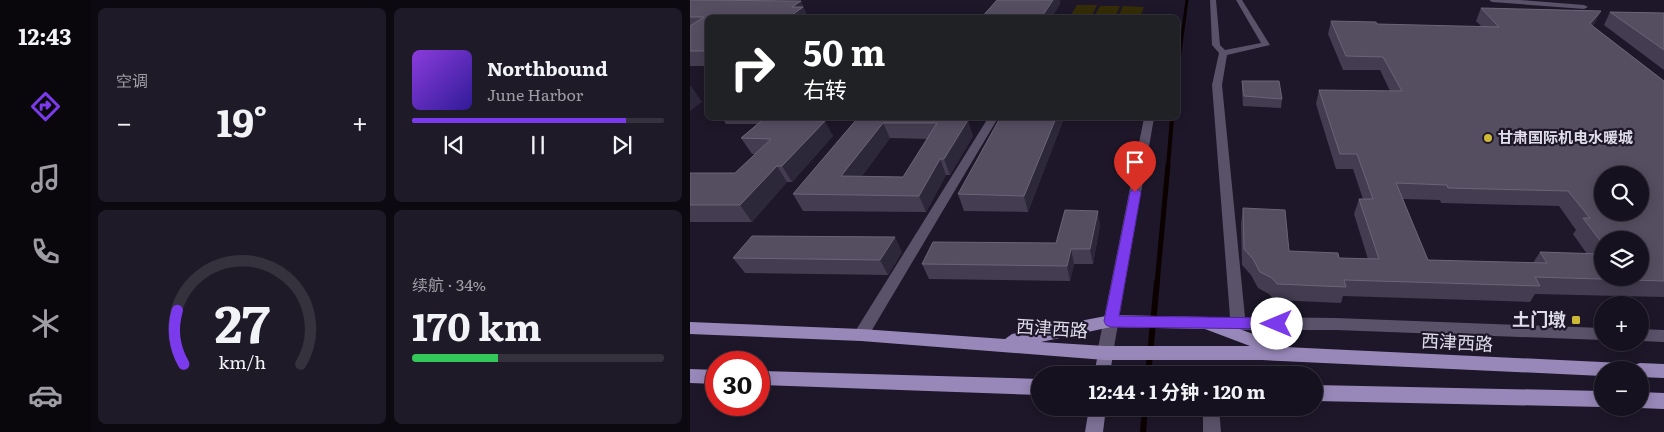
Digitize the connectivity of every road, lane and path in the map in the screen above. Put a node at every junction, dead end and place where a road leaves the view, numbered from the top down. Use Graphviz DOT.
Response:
graph roads {
  1 [pos="1212,0"];
  2 [pos="1239,0"];
  3 [pos="1492,0"];
  4 [pos="1584,7"];
  5 [pos="1223,53"];
  6 [pos="992,120"];
  7 [pos="1149,120"];
  8 [pos="1111,321"];
  9 [pos="1206,323"];
  10 [pos="1238,324"];
  11 [pos="690,328"];
  12 [pos="1594,334"];
  13 [pos="861,335"];
  14 [pos="1649,335"];
  15 [pos="1664,336"];
  16 [pos="997,345"];
  17 [pos="1105,353"];
  18 [pos="1290,355"];
  19 [pos="1103,366"];
  20 [pos="1594,369"];
  21 [pos="1649,370"];
  22 [pos="1664,371"];
  23 [pos="690,376"];
  24 [pos="705,377"];
  25 [pos="770,378"];
  26 [pos="1031,387"];
  27 [pos="1323,393"];
  28 [pos="1594,399"];
  29 [pos="1649,400"];
  30 [pos="1664,401"];
  31 [pos="1097,416"];
  32 [pos="1211,416"];
  33 [pos="1094,432"];
  34 [pos="1212,432"];
  1 -- 5 [label="street"];
  2 -- 5 [label="street"];
  3 -- 4 [label="street"];
  5 -- 10 [label="street"];
  6 -- 13 [label="street"];
  7 -- 8 [label="street"];
  8 -- 9 [label="main road"];
  8 -- 16 [label="main road"];
  8 -- 17 [label="street"];
  9 -- 10 [label="street"];
  9 -- 18 [label="main road"];
  10 -- 12 [label="street"];
  11 -- 13 [label="main road, 西津西路"];
  13 -- 16 [label="main road, 西津西路"];
  14 -- 15 [label="street"];
  16 -- 17 [label="main road, 西津西路"];
  17 -- 18 [label="main road, 西津西路"];
  17 -- 19 [label="street"];
  18 -- 20 [label="main road, 西津西路"];
  21 -- 22 [label="main road"];
  23 -- 24 [label="main road"];
  25 -- 26 [label="main road"];
  27 -- 28 [label="main road"];
  29 -- 30 [label="main road"];
  31 -- 33 [label="street"];
  32 -- 34 [label="street"];
}
